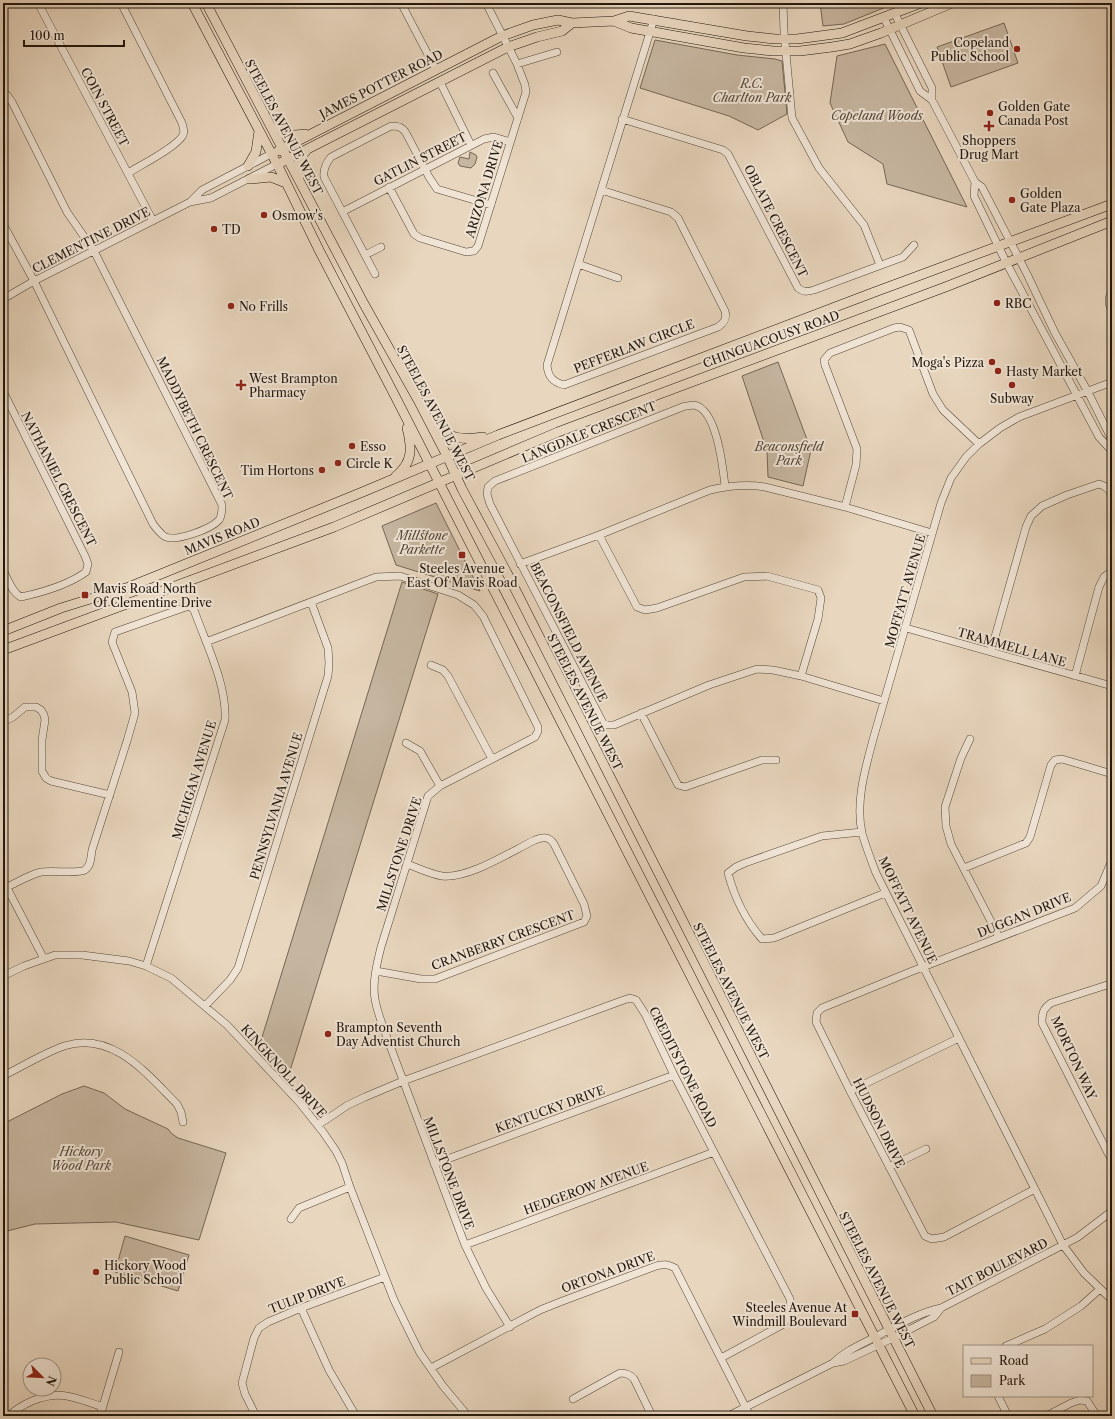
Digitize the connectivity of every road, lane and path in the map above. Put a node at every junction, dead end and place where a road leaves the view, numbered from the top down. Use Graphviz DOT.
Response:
graph roads {
  1 [pos="38,3"];
  2 [pos="121,3"];
  3 [pos="192,3"];
  4 [pos="206,3"];
  5 [pos="401,3"];
  6 [pos="486,3"];
  7 [pos="784,3"];
  8 [pos="921,3"];
  9 [pos="952,3"];
  10 [pos="895,14"];
  11 [pos="884,18"];
  12 [pos="654,19"];
  13 [pos="614,21"];
  14 [pos="572,23"];
  15 [pos="901,24"];
  16 [pos="890,29"];
  17 [pos="650,31"];
  18 [pos="502,36"];
  19 [pos="785,39"];
  20 [pos="508,47"];
  21 [pos="786,51"];
  22 [pos="557,52"];
  23 [pos="516,64"];
  24 [pos="436,70"];
  25 [pos="493,73"];
  26 [pos="440,82"];
  27 [pos="3,92"];
  28 [pos="932,100"];
  29 [pos="518,118"];
  30 [pos="622,119"];
  31 [pos="268,123"];
  32 [pos="259,131"];
  33 [pos="310,133"];
  34 [pos="510,142"];
  35 [pos="471,145"];
  36 [pos="312,147"];
  37 [pos="282,148"];
  38 [pos="271,154"];
  39 [pos="288,160"];
  40 [pos="277,164"];
  41 [pos="248,166"];
  42 [pos="425,169"];
  43 [pos="128,173"];
  44 [pos="250,179"];
  45 [pos="975,182"];
  46 [pos="286,183"];
  47 [pos="302,187"];
  48 [pos="389,188"];
  49 [pos="601,190"];
  50 [pos="190,202"];
  51 [pos="1112,204"];
  52 [pos="491,206"];
  53 [pos="342,212"];
  54 [pos="153,221"];
  55 [pos="1112,221"];
  56 [pos="3,224"];
  57 [pos="1010,242"];
  58 [pos="914,245"];
  59 [pos="381,246"];
  60 [pos="998,246"];
  61 [pos="94,251"];
  62 [pos="365,255"];
  63 [pos="1018,257"];
  64 [pos="1006,262"];
  65 [pos="578,264"];
  66 [pos="880,266"];
  67 [pos="375,274"];
  68 [pos="618,278"];
  69 [pos="34,281"];
  70 [pos="1112,291"];
  71 [pos="3,299"];
  72 [pos="1112,311"];
  73 [pos="1112,382"];
  74 [pos="3,391"];
  75 [pos="1088,392"];
  76 [pos="1077,396"];
  77 [pos="404,415"];
  78 [pos="432,427"];
  79 [pos="498,435"];
  80 [pos="979,444"];
  81 [pos="1111,450"];
  82 [pos="447,456"];
  83 [pos="430,464"];
  84 [pos="456,475"];
  85 [pos="389,482"];
  86 [pos="439,482"];
  87 [pos="725,486"];
  88 [pos="1112,497"];
  89 [pos="845,507"];
  90 [pos="932,533"];
  91 [pos="599,535"];
  92 [pos="520,564"];
  93 [pos="3,570"];
  94 [pos="1112,572"];
  95 [pos="129,587"];
  96 [pos="134,602"];
  97 [pos="311,602"];
  98 [pos="906,628"];
  99 [pos="3,631"];
  100 [pos="206,642"];
  101 [pos="3,650"];
  102 [pos="991,652"];
  103 [pos="431,665"];
  104 [pos="801,676"];
  105 [pos="1075,676"];
  106 [pos="1112,686"];
  107 [pos="884,701"];
  108 [pos="641,713"];
  109 [pos="3,722"];
  110 [pos="970,739"];
  111 [pos="406,743"];
  112 [pos="492,759"];
  113 [pos="776,760"];
  114 [pos="1112,774"];
  115 [pos="440,786"];
  116 [pos="110,795"];
  117 [pos="862,832"];
  118 [pos="1112,860"];
  119 [pos="407,864"];
  120 [pos="964,868"];
  121 [pos="3,880"];
  122 [pos="7,887"];
  123 [pos="886,893"];
  124 [pos="999,937"];
  125 [pos="44,959"];
  126 [pos="146,966"];
  127 [pos="923,967"];
  128 [pos="376,971"];
  129 [pos="3,976"];
  130 [pos="1112,987"];
  131 [pos="205,1006"];
  132 [pos="959,1038"];
  133 [pos="674,1075"];
  134 [pos="3,1076"];
  135 [pos="403,1082"];
  136 [pos="850,1092"];
  137 [pos="183,1122"];
  138 [pos="318,1125"];
  139 [pos="926,1149"];
  140 [pos="714,1152"];
  141 [pos="1112,1161"];
  142 [pos="434,1164"];
  143 [pos="889,1167"];
  144 [pos="350,1187"];
  145 [pos="1034,1189"];
  146 [pos="1112,1211"];
  147 [pos="291,1219"];
  148 [pos="465,1245"];
  149 [pos="1063,1245"];
  150 [pos="385,1277"];
  151 [pos="1100,1289"];
  152 [pos="1112,1300"];
  153 [pos="301,1308"];
  154 [pos="941,1308"];
  155 [pos="510,1327"];
  156 [pos="888,1329"];
  157 [pos="891,1339"];
  158 [pos="877,1341"];
  159 [pos="1008,1345"];
  160 [pos="119,1352"];
  161 [pos="721,1358"];
  162 [pos="431,1368"];
  163 [pos="998,1397"];
  164 [pos="573,1399"];
  165 [pos="103,1407"];
  166 [pos="745,1407"];
  167 [pos="9,1416"];
  168 [pos="100,1416"];
  169 [pos="256,1416"];
  170 [pos="356,1416"];
  171 [pos="468,1416"];
  172 [pos="652,1416"];
  173 [pos="728,1416"];
  174 [pos="750,1416"];
  175 [pos="915,1416"];
  176 [pos="933,1416"];
  177 [pos="1008,1416"];
  178 [pos="1046,1416"];
  179 [pos="1097,1416"];
  1 -- 43 [label="street, COIN STREET"];
  2 -- 43 [label="street"];
  3 -- 32 [label="main road, STEELES AVENUE WEST"];
  4 -- 31 [label="main road, STEELES AVENUE WEST"];
  5 -- 24 [label="street"];
  6 -- 18 [label="street"];
  7 -- 19 [label="street"];
  8 -- 10 [label="main road, JAMES POTTER ROAD"];
  9 -- 15 [label="main road, JAMES POTTER ROAD"];
  10 -- 11 [label="main road, JAMES POTTER ROAD"];
  10 -- 15 [label="street"];
  11 -- 16 [label="street"];
  11 -- 19 [label="main road, JAMES POTTER ROAD"];
  12 -- 13 [label="main road, JAMES POTTER ROAD"];
  12 -- 17 [label="street, PEFFERLAW CIRCLE"];
  12 -- 19 [label="main road, JAMES POTTER ROAD"];
  13 -- 14 [label="main road, JAMES POTTER ROAD"];
  13 -- 17 [label="main road, JAMES POTTER ROAD"];
  14 -- 18 [label="main road, JAMES POTTER ROAD"];
  14 -- 20 [label="main road, JAMES POTTER ROAD"];
  15 -- 16 [label="main road, JAMES POTTER ROAD"];
  15 -- 28 [label="street"];
  16 -- 21 [label="main road, JAMES POTTER ROAD"];
  16 -- 28 [label="street"];
  17 -- 21 [label="main road, JAMES POTTER ROAD"];
  17 -- 30 [label="street, PEFFERLAW CIRCLE"];
  18 -- 20 [label="street"];
  18 -- 24 [label="main road, JAMES POTTER ROAD"];
  19 -- 21 [label="street"];
  20 -- 23 [label="street, ARIZONA DRIVE"];
  20 -- 26 [label="main road, JAMES POTTER ROAD"];
  21 -- 66 [label="street"];
  22 -- 23 [label="street"];
  23 -- 29 [label="street, ARIZONA DRIVE"];
  24 -- 33 [label="main road, JAMES POTTER ROAD"];
  25 -- 29 [label="street"];
  26 -- 35 [label="street"];
  26 -- 36 [label="main road, JAMES POTTER ROAD"];
  27 -- 61 [label="street"];
  28 -- 45 [label="street"];
  29 -- 34 [label="street, ARIZONA DRIVE"];
  30 -- 49 [label="street, PEFFERLAW CIRCLE"];
  30 -- 66 [label="street, OBLATE CRESCENT"];
  31 -- 33 [label="main road"];
  31 -- 37 [label="main road, STEELES AVENUE WEST"];
  32 -- 38 [label="main road, STEELES AVENUE WEST"];
  32 -- 41 [label="main road"];
  33 -- 37 [label="main road, JAMES POTTER ROAD"];
  34 -- 35 [label="street, GATLIN STREET"];
  34 -- 52 [label="street, ARIZONA DRIVE"];
  35 -- 42 [label="street, GATLIN STREET"];
  36 -- 39 [label="main road, JAMES POTTER ROAD"];
  36 -- 47 [label="main road"];
  37 -- 38 [label="main road, JAMES POTTER ROAD"];
  37 -- 39 [label="main road, STEELES AVENUE WEST"];
  38 -- 40 [label="main road, STEELES AVENUE WEST"];
  38 -- 41 [label="street, CLEMENTINE DRIVE"];
  39 -- 40 [label="main road, JAMES POTTER ROAD"];
  39 -- 47 [label="main road, STEELES AVENUE WEST"];
  40 -- 44 [label="street, CLEMENTINE DRIVE"];
  40 -- 46 [label="main road, STEELES AVENUE WEST"];
  41 -- 50 [label="street, CLEMENTINE DRIVE"];
  42 -- 48 [label="street, GATLIN STREET"];
  42 -- 52 [label="street"];
  42 -- 53 [label="street"];
  43 -- 54 [label="street, COIN STREET"];
  44 -- 46 [label="main road"];
  44 -- 50 [label="street, CLEMENTINE DRIVE"];
  45 -- 57 [label="street"];
  45 -- 60 [label="street"];
  46 -- 77 [label="main road, STEELES AVENUE WEST"];
  47 -- 78 [label="main road, STEELES AVENUE WEST"];
  48 -- 52 [label="street, ARIZONA DRIVE"];
  48 -- 53 [label="street, GATLIN STREET"];
  49 -- 65 [label="street, PEFFERLAW CIRCLE"];
  49 -- 65 [label="street, PEFFERLAW CIRCLE"];
  50 -- 54 [label="street, CLEMENTINE DRIVE"];
  51 -- 57 [label="main road, CHINGUACOUSY ROAD"];
  53 -- 62 [label="street"];
  54 -- 61 [label="street, CLEMENTINE DRIVE"];
  55 -- 63 [label="main road, CHINGUACOUSY ROAD"];
  56 -- 69 [label="street"];
  57 -- 60 [label="main road, CHINGUACOUSY ROAD"];
  57 -- 63 [label="street"];
  58 -- 66 [label="street"];
  59 -- 62 [label="street"];
  60 -- 64 [label="street"];
  60 -- 79 [label="main road, CHINGUACOUSY ROAD"];
  61 -- 69 [label="street, CLEMENTINE DRIVE"];
  61 -- 69 [label="street, MADDYBETH CRESCENT"];
  62 -- 67 [label="street"];
  63 -- 64 [label="main road, CHINGUACOUSY ROAD"];
  63 -- 75 [label="street"];
  64 -- 76 [label="street"];
  64 -- 84 [label="main road, CHINGUACOUSY ROAD"];
  65 -- 68 [label="street"];
  69 -- 71 [label="street, CLEMENTINE DRIVE"];
  70 -- 72 [label="street"];
  73 -- 75 [label="street, MOFFATT AVENUE"];
  74 -- 93 [label="street, NATHANIEL CRESCENT"];
  75 -- 76 [label="street, MOFFATT AVENUE"];
  75 -- 81 [label="street"];
  76 -- 80 [label="street, MOFFATT AVENUE"];
  76 -- 81 [label="street"];
  77 -- 83 [label="main road, STEELES AVENUE WEST"];
  77 -- 85 [label="main road"];
  78 -- 79 [label="main road"];
  78 -- 82 [label="main road, STEELES AVENUE WEST"];
  79 -- 82 [label="main road, CHINGUACOUSY ROAD"];
  80 -- 89 [label="street"];
  80 -- 90 [label="street, MOFFATT AVENUE"];
  82 -- 83 [label="main road, MAVIS ROAD"];
  82 -- 84 [label="main road, STEELES AVENUE WEST"];
  83 -- 85 [label="main road, MAVIS ROAD"];
  83 -- 86 [label="main road, STEELES AVENUE WEST"];
  84 -- 86 [label="main road, CHINGUACOUSY ROAD"];
  84 -- 156 [label="main road, STEELES AVENUE WEST"];
  85 -- 95 [label="main road, MAVIS ROAD"];
  86 -- 96 [label="main road"];
  86 -- 158 [label="main road, STEELES AVENUE WEST"];
  87 -- 89 [label="street, BEACONSFIELD AVENUE"];
  87 -- 91 [label="street, BEACONSFIELD AVENUE"];
  87 -- 92 [label="street, LANGDALE CRESCENT"];
  88 -- 102 [label="street"];
  89 -- 90 [label="street, BEACONSFIELD AVENUE"];
  90 -- 98 [label="street, MOFFATT AVENUE"];
  91 -- 92 [label="street, BEACONSFIELD AVENUE"];
  91 -- 104 [label="street"];
  92 -- 108 [label="street, BEACONSFIELD AVENUE"];
  94 -- 105 [label="street"];
  95 -- 96 [label="main road"];
  95 -- 99 [label="main road, MAVIS ROAD"];
  96 -- 101 [label="main road"];
  97 -- 100 [label="street, MILLSTONE DRIVE"];
  97 -- 112 [label="street, MILLSTONE DRIVE"];
  97 -- 131 [label="street, PENNSYLVANIA AVENUE"];
  98 -- 102 [label="street, TRAMMELL LANE"];
  98 -- 107 [label="street, MOFFATT AVENUE"];
  100 -- 116 [label="street, MICHIGAN AVENUE"];
  100 -- 126 [label="street, MICHIGAN AVENUE"];
  102 -- 105 [label="street, TRAMMELL LANE"];
  103 -- 112 [label="street"];
  104 -- 107 [label="street, BEACONSFIELD AVENUE"];
  104 -- 108 [label="street, BEACONSFIELD AVENUE"];
  105 -- 106 [label="street, TRAMMELL LANE"];
  107 -- 117 [label="street, MOFFATT AVENUE"];
  108 -- 113 [label="street"];
  109 -- 116 [label="street"];
  110 -- 120 [label="street"];
  111 -- 115 [label="street"];
  112 -- 115 [label="street, MILLSTONE DRIVE"];
  114 -- 120 [label="street"];
  115 -- 119 [label="street, MILLSTONE DRIVE"];
  116 -- 122 [label="street, MICHIGAN AVENUE"];
  117 -- 123 [label="street, MOFFATT AVENUE"];
  117 -- 123 [label="street"];
  118 -- 124 [label="street, DUGGAN DRIVE"];
  119 -- 128 [label="street, MILLSTONE DRIVE"];
  119 -- 128 [label="street, CRANBERRY CRESCENT"];
  120 -- 124 [label="street"];
  121 -- 122 [label="street"];
  122 -- 125 [label="street"];
  123 -- 127 [label="street, MOFFATT AVENUE"];
  124 -- 127 [label="street, DUGGAN DRIVE"];
  125 -- 126 [label="street, KINGKNOLL DRIVE"];
  125 -- 129 [label="street, KINGKNOLL DRIVE"];
  126 -- 131 [label="street, KINGKNOLL DRIVE"];
  127 -- 132 [label="street, MOFFATT AVENUE"];
  127 -- 136 [label="street, HUDSON DRIVE"];
  128 -- 135 [label="street, MILLSTONE DRIVE"];
  130 -- 141 [label="street, MORTON WAY"];
  131 -- 138 [label="street, KINGKNOLL DRIVE"];
  132 -- 136 [label="street"];
  132 -- 145 [label="street, MOFFATT AVENUE"];
  133 -- 135 [label="street, CREDITSTONE ROAD"];
  133 -- 140 [label="street, CREDITSTONE ROAD"];
  133 -- 142 [label="street, KENTUCKY DRIVE"];
  134 -- 137 [label="street"];
  135 -- 138 [label="street, CREDITSTONE ROAD"];
  135 -- 142 [label="street, MILLSTONE DRIVE"];
  136 -- 143 [label="street, HUDSON DRIVE"];
  138 -- 144 [label="street, KINGKNOLL DRIVE"];
  139 -- 143 [label="street"];
  140 -- 148 [label="street, HEDGEROW AVENUE"];
  140 -- 161 [label="street, CREDITSTONE ROAD"];
  142 -- 148 [label="street, MILLSTONE DRIVE"];
  143 -- 145 [label="street, HUDSON DRIVE"];
  144 -- 147 [label="street"];
  144 -- 150 [label="street, KINGKNOLL DRIVE"];
  145 -- 149 [label="street, MOFFATT AVENUE"];
  146 -- 149 [label="street, TAIT BOULEVARD"];
  148 -- 155 [label="street, MILLSTONE DRIVE"];
  149 -- 151 [label="street, MOFFATT AVENUE"];
  149 -- 154 [label="street, TAIT BOULEVARD"];
  150 -- 153 [label="street, TULIP DRIVE"];
  150 -- 162 [label="street, KINGKNOLL DRIVE"];
  151 -- 152 [label="street, MOFFATT AVENUE"];
  151 -- 159 [label="street"];
  153 -- 169 [label="street, TULIP DRIVE"];
  153 -- 170 [label="street"];
  154 -- 156 [label="street, TAIT BOULEVARD"];
  154 -- 157 [label="street, TAIT BOULEVARD"];
  155 -- 161 [label="street, ORTONA DRIVE"];
  155 -- 162 [label="street, ORTONA DRIVE"];
  156 -- 157 [label="main road, STEELES AVENUE WEST"];
  156 -- 158 [label="street, TAIT BOULEVARD"];
  157 -- 158 [label="street, TAIT BOULEVARD"];
  157 -- 176 [label="main road, STEELES AVENUE WEST"];
  158 -- 166 [label="street"];
  158 -- 175 [label="main road, STEELES AVENUE WEST"];
  160 -- 165 [label="street"];
  161 -- 166 [label="street, ORTONA DRIVE"];
  162 -- 171 [label="street, KINGKNOLL DRIVE"];
  163 -- 177 [label="street"];
  164 -- 172 [label="street"];
  165 -- 167 [label="street"];
  165 -- 168 [label="street"];
  166 -- 173 [label="street"];
  166 -- 174 [label="street, ORTONA DRIVE"];
  178 -- 179 [label="street"];
}
